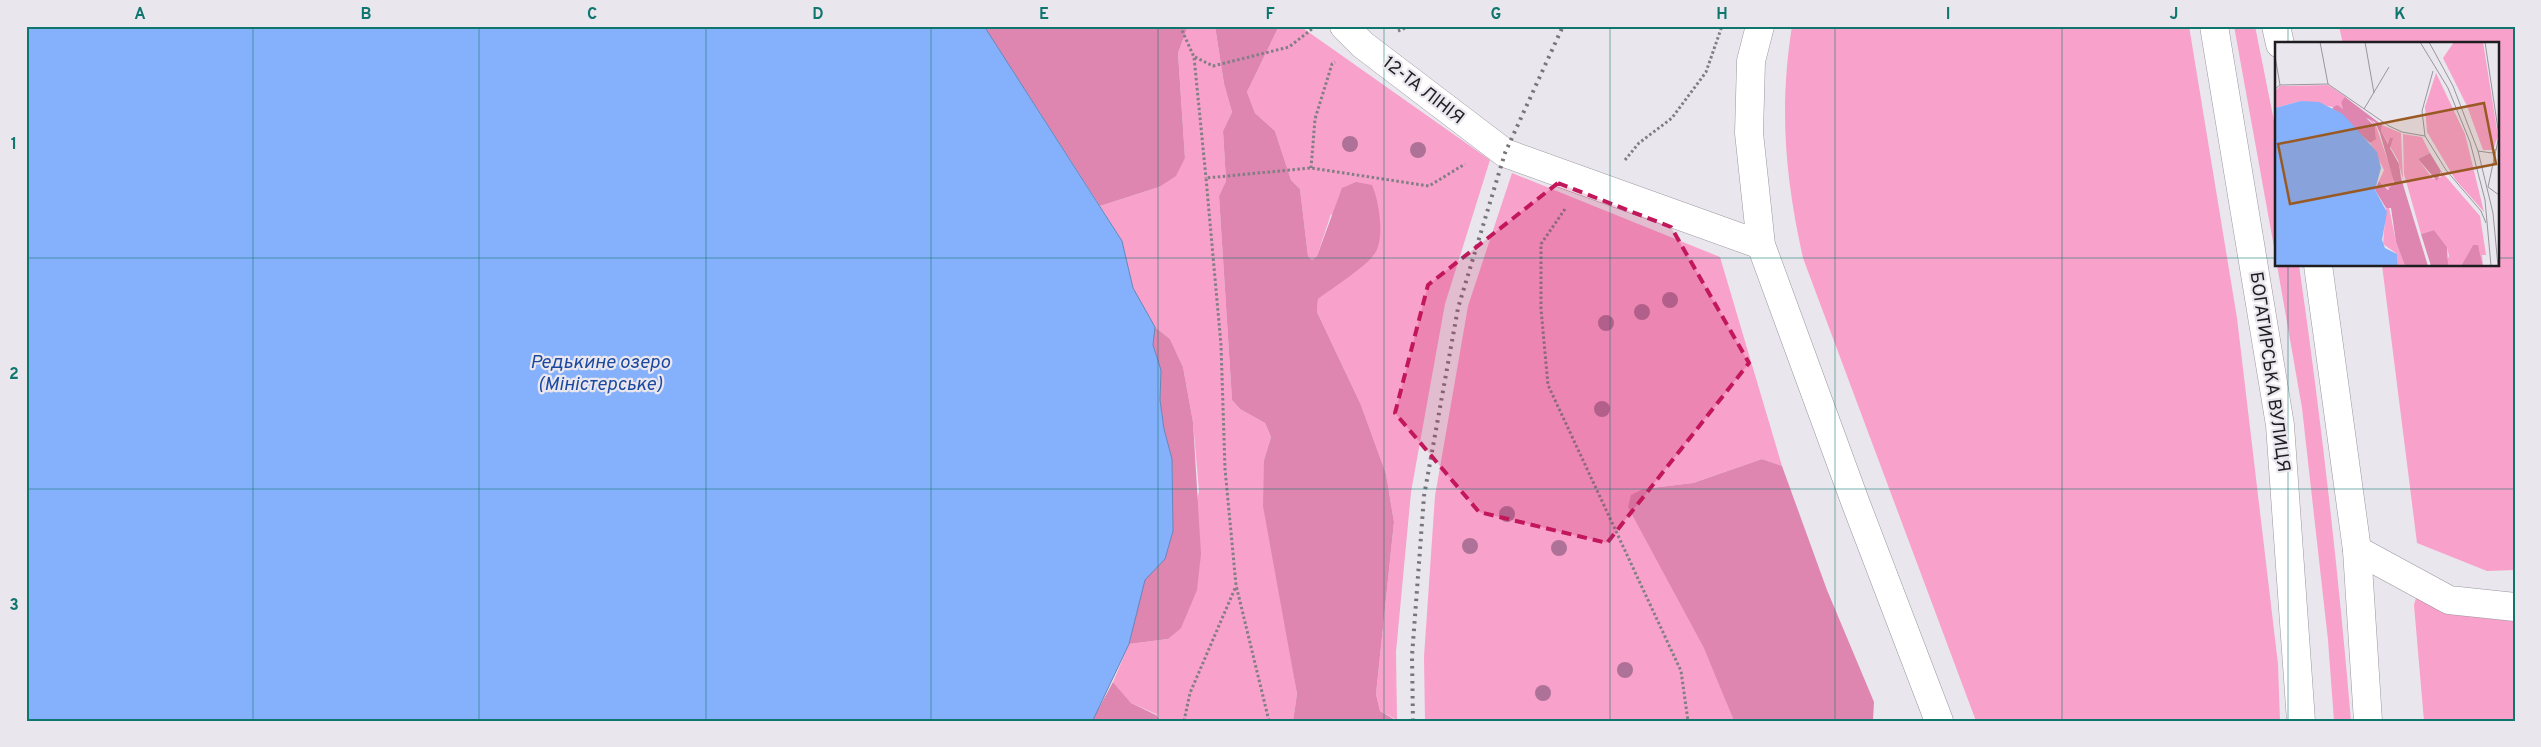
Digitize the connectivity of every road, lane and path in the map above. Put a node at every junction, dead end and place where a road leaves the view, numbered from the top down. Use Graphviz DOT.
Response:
graph roads {
  1 [pos="1180,26"];
  2 [pos="1315,26"];
  3 [pos="1722,26"];
  4 [pos="1760,26"];
  5 [pos="2214,26"];
  6 [pos="2276,26"];
  7 [pos="1354,36"];
  8 [pos="2280,42"];
  9 [pos="1194,57"];
  10 [pos="1497,148"];
  11 [pos="1311,168"];
  12 [pos="1206,178"];
  13 [pos="1603,188"];
  14 [pos="1761,245"];
  15 [pos="2318,266"];
  16 [pos="2357,550"];
  17 [pos="1236,585"];
  18 [pos="2515,607"];
  19 [pos="1184,721"];
  20 [pos="1269,721"];
  21 [pos="1688,721"];
  22 [pos="1939,721"];
  23 [pos="2302,721"];
  24 [pos="2368,721"];
  1 -- 9 [label="path"];
  2 -- 9 [label="path"];
  3 -- 13 [label="path"];
  4 -- 14 [label="street"];
  5 -- 23 [label="street, БОГАТИРСЬКА ВУЛИЦЯ"];
  6 -- 8 [label="street"];
  7 -- 10 [label="street, 12-ТА ЛІНІЯ"];
  7 -- 11 [label="path"];
  9 -- 12 [label="path"];
  10 -- 11 [label="path"];
  10 -- 13 [label="street, 12-ТА ЛІНІЯ"];
  11 -- 12 [label="path"];
  12 -- 17 [label="path"];
  13 -- 14 [label="street, 12-ТА ЛІНІЯ"];
  13 -- 21 [label="path"];
  14 -- 22 [label="street"];
  15 -- 16 [label="street"];
  16 -- 18 [label="street"];
  16 -- 24 [label="street"];
  17 -- 19 [label="path"];
  17 -- 20 [label="path"];
}
